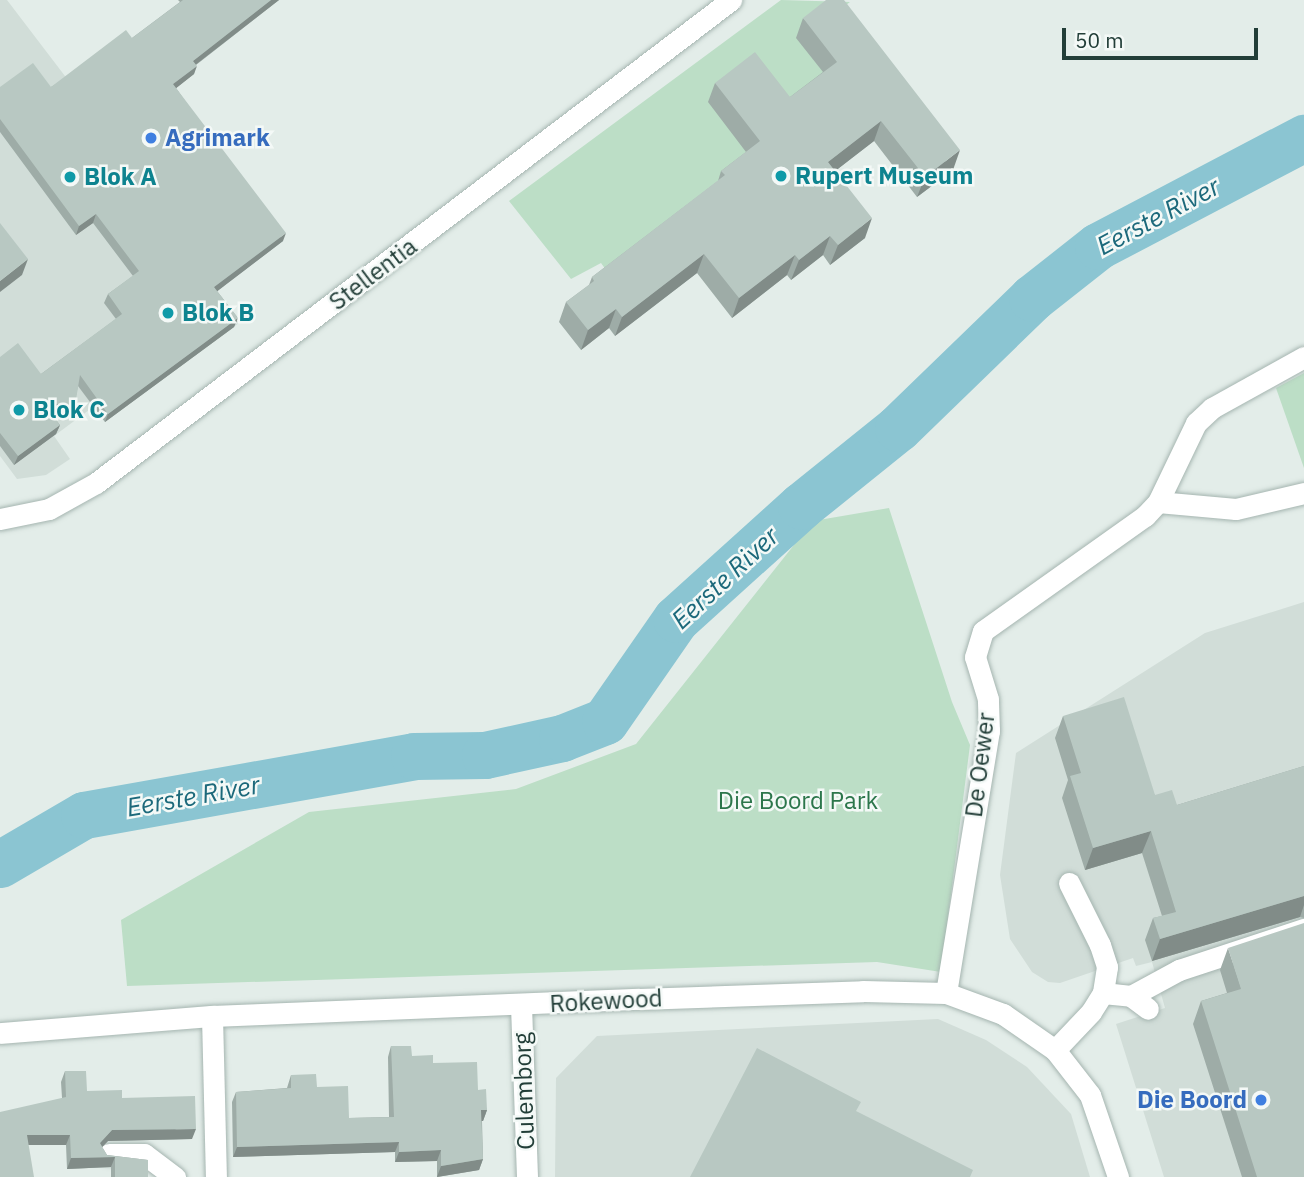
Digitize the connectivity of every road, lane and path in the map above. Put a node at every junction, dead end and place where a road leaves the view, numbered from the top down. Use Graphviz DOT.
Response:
graph roads {
  1 [pos="731,0"];
  2 [pos="1304,357"];
  3 [pos="1304,493"];
  4 [pos="1158,502"];
  5 [pos="0,519"];
  6 [pos="1069,883"];
  7 [pos="1304,929"];
  8 [pos="946,993"];
  9 [pos="1103,993"];
  10 [pos="521,1005"];
  11 [pos="212,1016"];
  12 [pos="0,1032"];
  13 [pos="1055,1050"];
  14 [pos="109,1154"];
  15 [pos="175,1177"];
  16 [pos="216,1177"];
  17 [pos="527,1177"];
  18 [pos="1118,1177"];
  1 -- 5 [label="street, Stellentia"];
  2 -- 4 [label="street, De Oewer"];
  3 -- 4 [label="street"];
  4 -- 8 [label="street, De Oewer"];
  6 -- 9 [label="street"];
  7 -- 9 [label="street"];
  8 -- 10 [label="street, Rokewood"];
  8 -- 13 [label="street, Rokewood"];
  9 -- 13 [label="street"];
  10 -- 11 [label="street, Rokewood"];
  10 -- 17 [label="street, Culemborg"];
  11 -- 12 [label="street, Rokewood"];
  11 -- 16 [label="street"];
  13 -- 18 [label="street, Rokewood"];
  14 -- 15 [label="street"];
}
